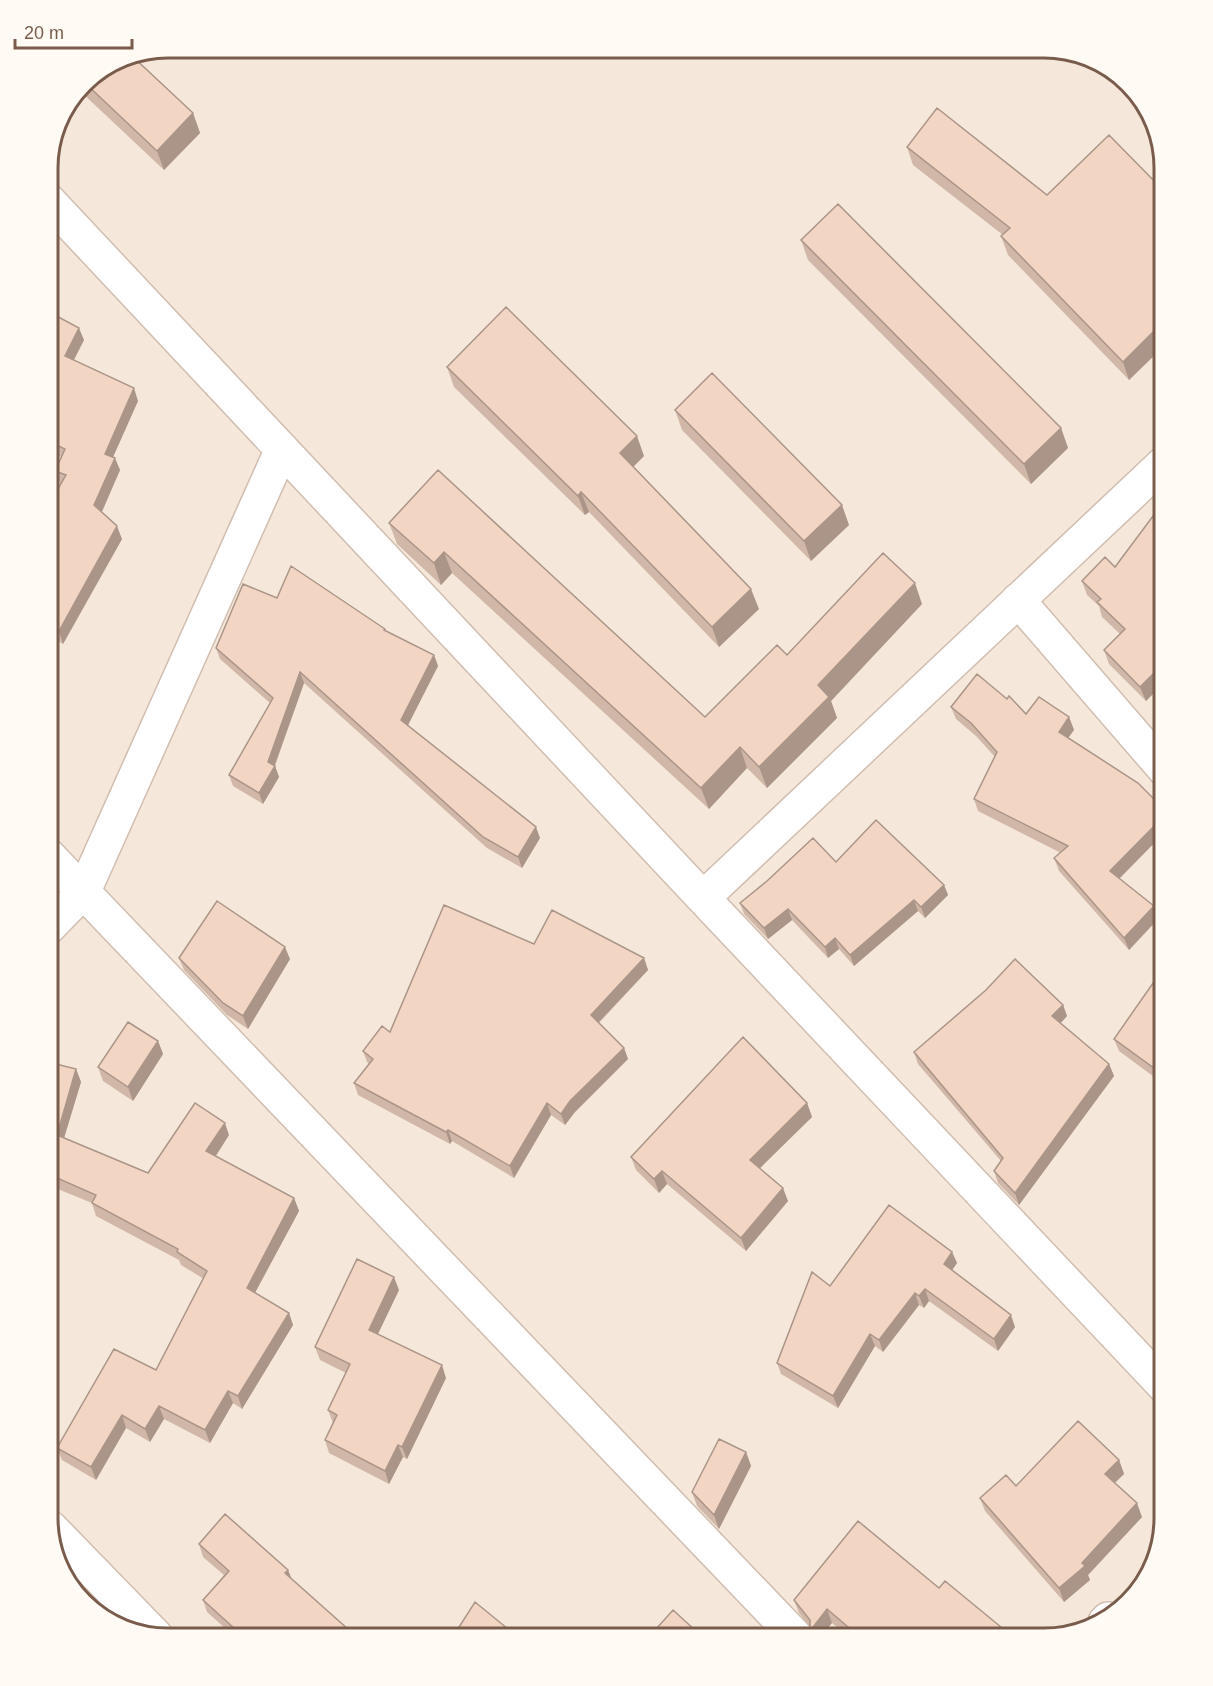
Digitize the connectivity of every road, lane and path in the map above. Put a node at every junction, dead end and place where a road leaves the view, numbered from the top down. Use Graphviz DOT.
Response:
graph roads {
  1 [pos="59,212"];
  2 [pos="282,449"];
  3 [pos="1154,472"];
  4 [pos="1018,600"];
  5 [pos="1154,757"];
  6 [pos="58,865"];
  7 [pos="84,891"];
  8 [pos="703,898"];
  9 [pos="58,917"];
  10 [pos="1154,1375"];
  11 [pos="60,1537"];
  12 [pos="145,1625"];
  13 [pos="787,1628"];
  1 -- 2 [label="street"];
  2 -- 7 [label="street"];
  2 -- 8 [label="street"];
  3 -- 4 [label="street"];
  4 -- 5 [label="street"];
  4 -- 8 [label="street"];
  6 -- 7 [label="street"];
  7 -- 9 [label="street"];
  7 -- 13 [label="street"];
  8 -- 10 [label="street"];
  11 -- 12 [label="street"];
}
